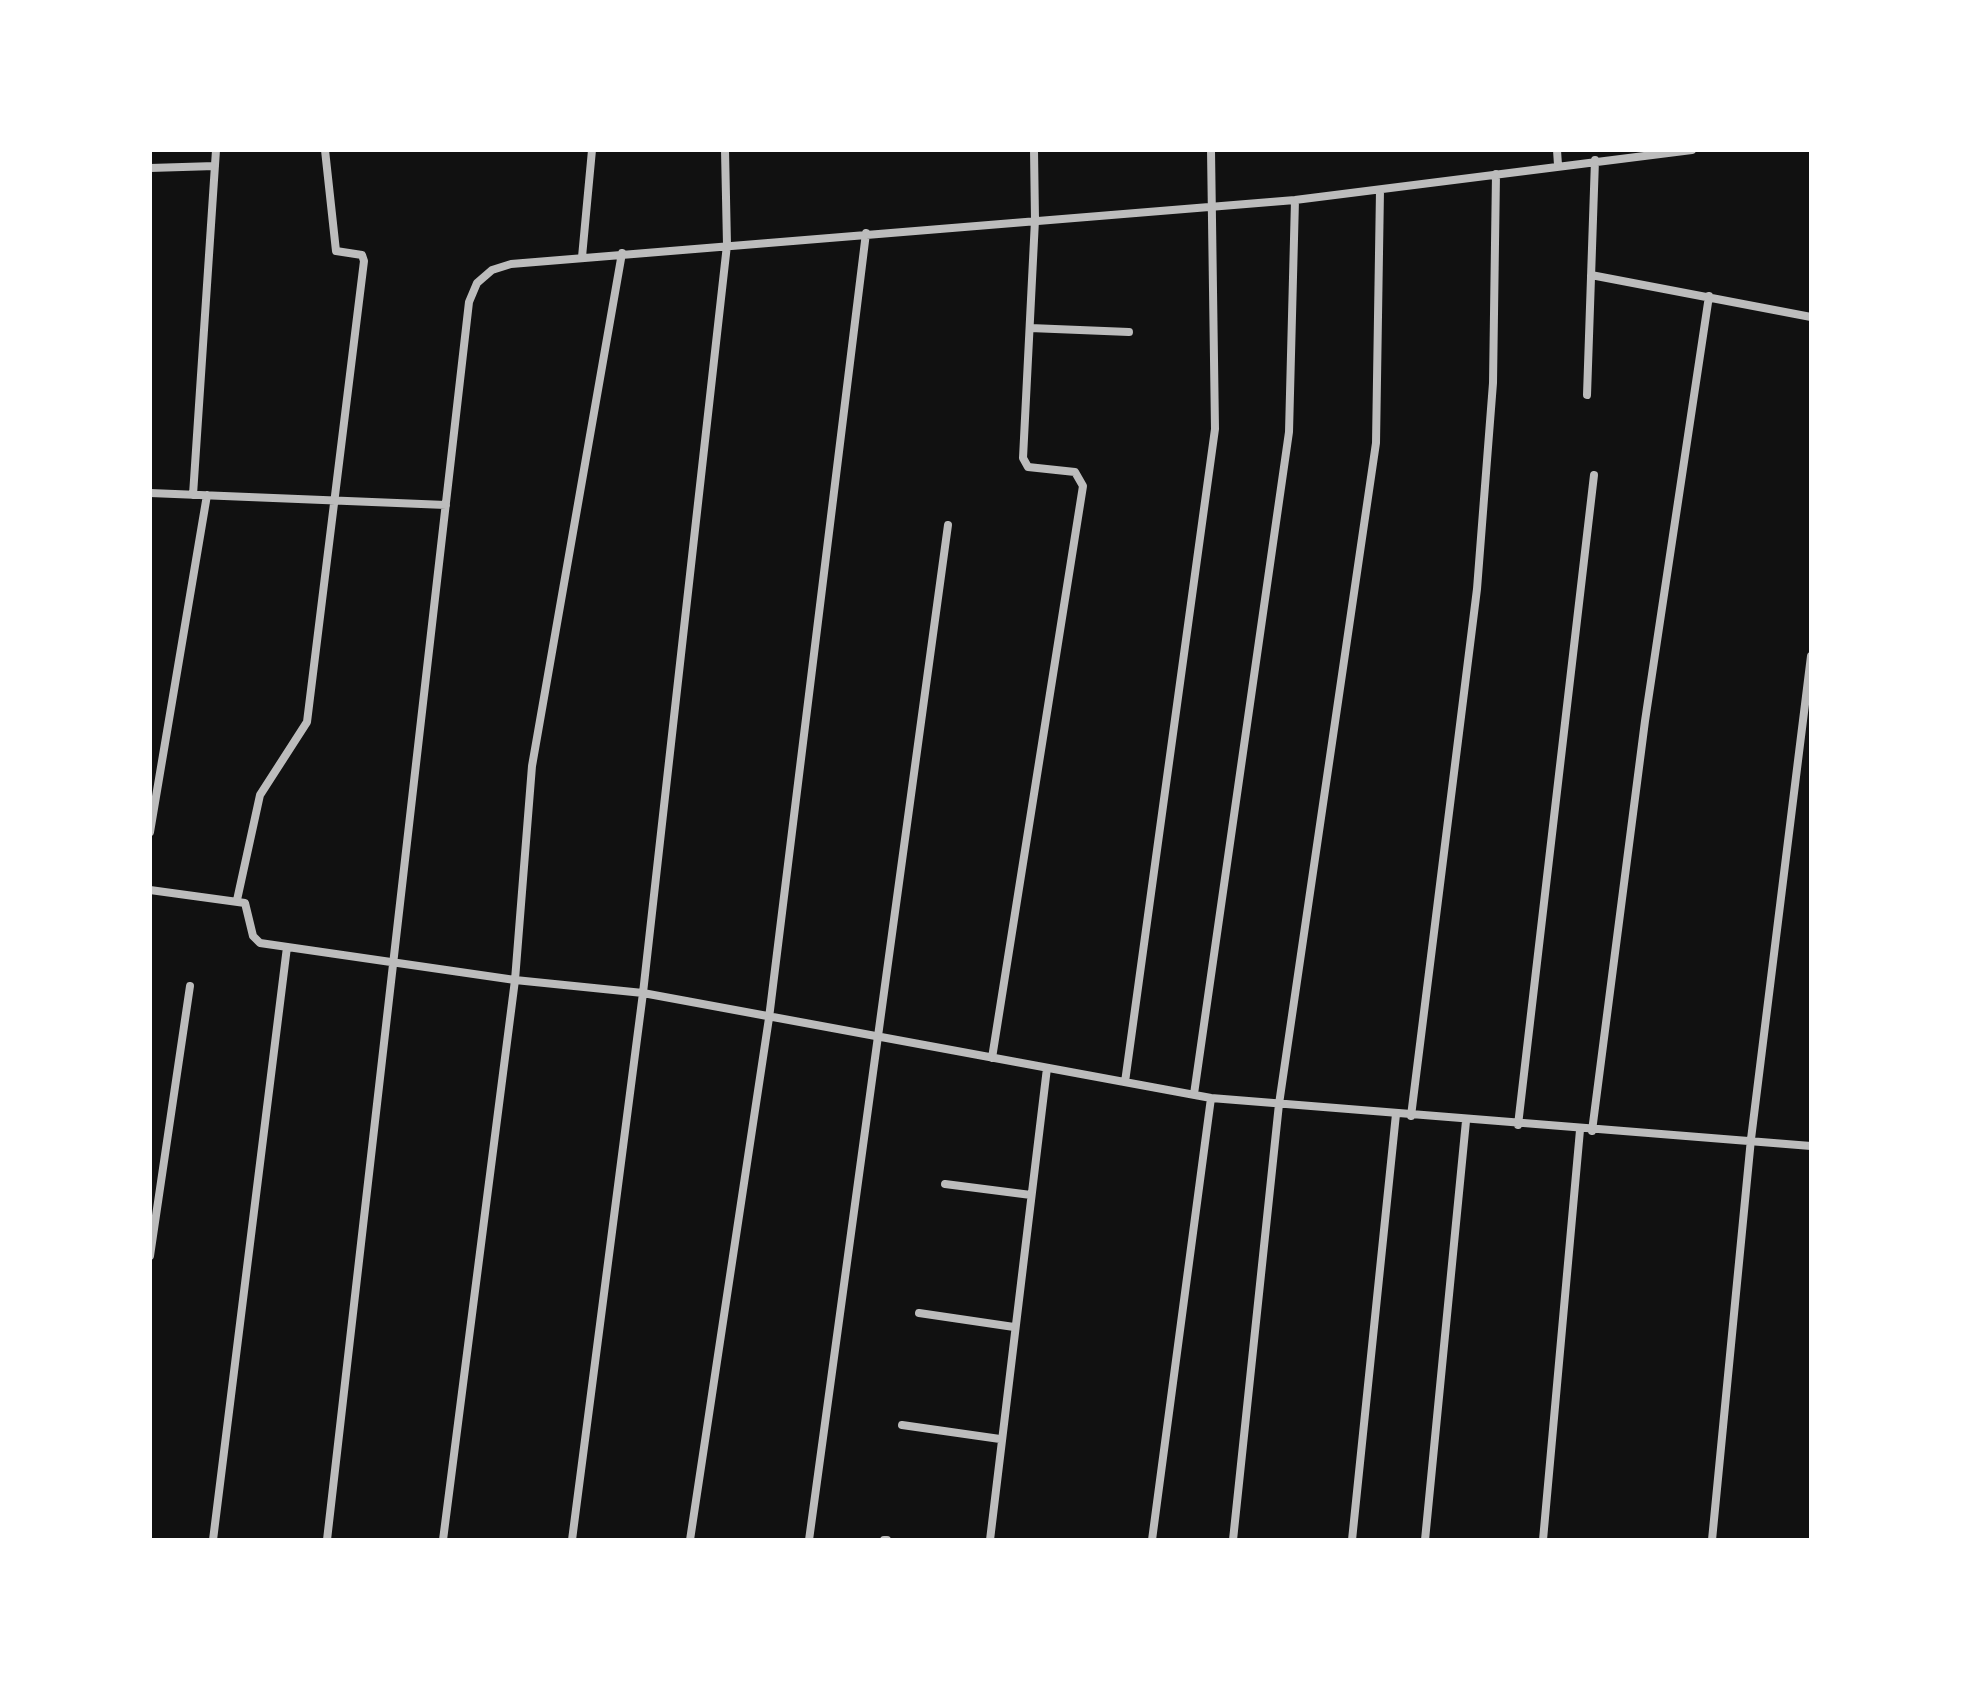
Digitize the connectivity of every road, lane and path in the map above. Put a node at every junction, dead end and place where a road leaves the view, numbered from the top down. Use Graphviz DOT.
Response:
graph roads {
  1 [pos="216,150"];
  2 [pos="325,150"];
  3 [pos="592,150"];
  4 [pos="725,150"];
  5 [pos="1034,150"];
  6 [pos="1211,150"];
  7 [pos="1557,150"];
  8 [pos="1692,150"];
  9 [pos="1595,160"];
  10 [pos="1558,165"];
  11 [pos="215,166"];
  12 [pos="150,168"];
  13 [pos="1496,174"];
  14 [pos="1380,190"];
  15 [pos="1295,200"];
  16 [pos="1212,207"];
  17 [pos="1035,220"];
  18 [pos="866,233"];
  19 [pos="727,245"];
  20 [pos="622,253"];
  21 [pos="582,257"];
  22 [pos="1591,275"];
  23 [pos="1709,296"];
  24 [pos="1811,317"];
  25 [pos="1030,328"];
  26 [pos="1129,332"];
  27 [pos="1587,395"];
  28 [pos="1594,475"];
  29 [pos="150,493"];
  30 [pos="193,495"];
  31 [pos="207,495"];
  32 [pos="335,501"];
  33 [pos="446,505"];
  34 [pos="948,525"];
  35 [pos="1811,656"];
  36 [pos="150,832"];
  37 [pos="150,890"];
  38 [pos="237,900"];
  39 [pos="287,947"];
  40 [pos="392,963"];
  41 [pos="515,980"];
  42 [pos="190,986"];
  43 [pos="643,993"];
  44 [pos="769,1018"];
  45 [pos="877,1038"];
  46 [pos="992,1058"];
  47 [pos="1047,1068"];
  48 [pos="1125,1082"];
  49 [pos="1194,1094"];
  50 [pos="1211,1098"];
  51 [pos="1279,1104"];
  52 [pos="1396,1114"];
  53 [pos="1411,1116"];
  54 [pos="1466,1121"];
  55 [pos="1518,1125"];
  56 [pos="1580,1130"];
  57 [pos="1592,1131"];
  58 [pos="1751,1139"];
  59 [pos="1811,1146"];
  60 [pos="945,1184"];
  61 [pos="1031,1195"];
  62 [pos="150,1256"];
  63 [pos="919,1313"];
  64 [pos="1014,1327"];
  65 [pos="902,1425"];
  66 [pos="1000,1439"];
  67 [pos="213,1540"];
  68 [pos="327,1540"];
  69 [pos="443,1540"];
  70 [pos="572,1540"];
  71 [pos="690,1540"];
  72 [pos="809,1540"];
  73 [pos="990,1540"];
  74 [pos="1152,1540"];
  75 [pos="1233,1540"];
  76 [pos="1352,1540"];
  77 [pos="1425,1540"];
  78 [pos="1543,1540"];
  79 [pos="1712,1540"];
  1 -- 11 [label="street"];
  2 -- 32 [label="street"];
  3 -- 21 [label="street"];
  4 -- 19 [label="street"];
  5 -- 17 [label="street"];
  6 -- 16 [label="street"];
  7 -- 10 [label="street"];
  8 -- 9 [label="street"];
  9 -- 10 [label="street"];
  9 -- 22 [label="street"];
  10 -- 13 [label="street"];
  11 -- 12 [label="street"];
  11 -- 30 [label="street"];
  13 -- 14 [label="street"];
  13 -- 53 [label="street"];
  14 -- 15 [label="street"];
  14 -- 51 [label="street"];
  15 -- 16 [label="street"];
  15 -- 49 [label="street"];
  16 -- 17 [label="street"];
  16 -- 48 [label="street"];
  17 -- 18 [label="street"];
  17 -- 25 [label="street"];
  18 -- 19 [label="street"];
  18 -- 44 [label="street"];
  19 -- 20 [label="street"];
  19 -- 43 [label="street"];
  20 -- 21 [label="street"];
  20 -- 41 [label="street"];
  21 -- 33 [label="street"];
  22 -- 23 [label="street"];
  22 -- 27 [label="street"];
  23 -- 24 [label="street"];
  23 -- 57 [label="street"];
  25 -- 26 [label="street"];
  25 -- 46 [label="street"];
  28 -- 55 [label="street"];
  29 -- 30 [label="street"];
  30 -- 31 [label="street"];
  31 -- 32 [label="street"];
  31 -- 36 [label="street"];
  32 -- 33 [label="street"];
  32 -- 38 [label="street"];
  33 -- 40 [label="street"];
  34 -- 45 [label="street"];
  35 -- 58 [label="street"];
  37 -- 38 [label="street"];
  38 -- 39 [label="street"];
  39 -- 40 [label="street"];
  39 -- 67 [label="street"];
  40 -- 41 [label="street"];
  40 -- 68 [label="street"];
  41 -- 43 [label="street"];
  41 -- 69 [label="street"];
  42 -- 62 [label="street"];
  43 -- 44 [label="street"];
  43 -- 70 [label="street"];
  44 -- 45 [label="street"];
  44 -- 71 [label="street"];
  45 -- 46 [label="street"];
  45 -- 72 [label="street"];
  46 -- 47 [label="street"];
  47 -- 48 [label="street"];
  47 -- 61 [label="street"];
  48 -- 49 [label="street"];
  49 -- 50 [label="street"];
  50 -- 51 [label="street"];
  50 -- 74 [label="street"];
  51 -- 52 [label="street"];
  51 -- 75 [label="street"];
  52 -- 53 [label="street"];
  52 -- 76 [label="street"];
  53 -- 54 [label="street"];
  54 -- 55 [label="street"];
  54 -- 77 [label="street"];
  55 -- 56 [label="street"];
  56 -- 57 [label="street"];
  56 -- 78 [label="street"];
  57 -- 58 [label="street"];
  58 -- 59 [label="street"];
  58 -- 79 [label="street"];
  60 -- 61 [label="street"];
  61 -- 64 [label="street"];
  63 -- 64 [label="street"];
  64 -- 66 [label="street"];
  65 -- 66 [label="street"];
  66 -- 73 [label="street"];
}
